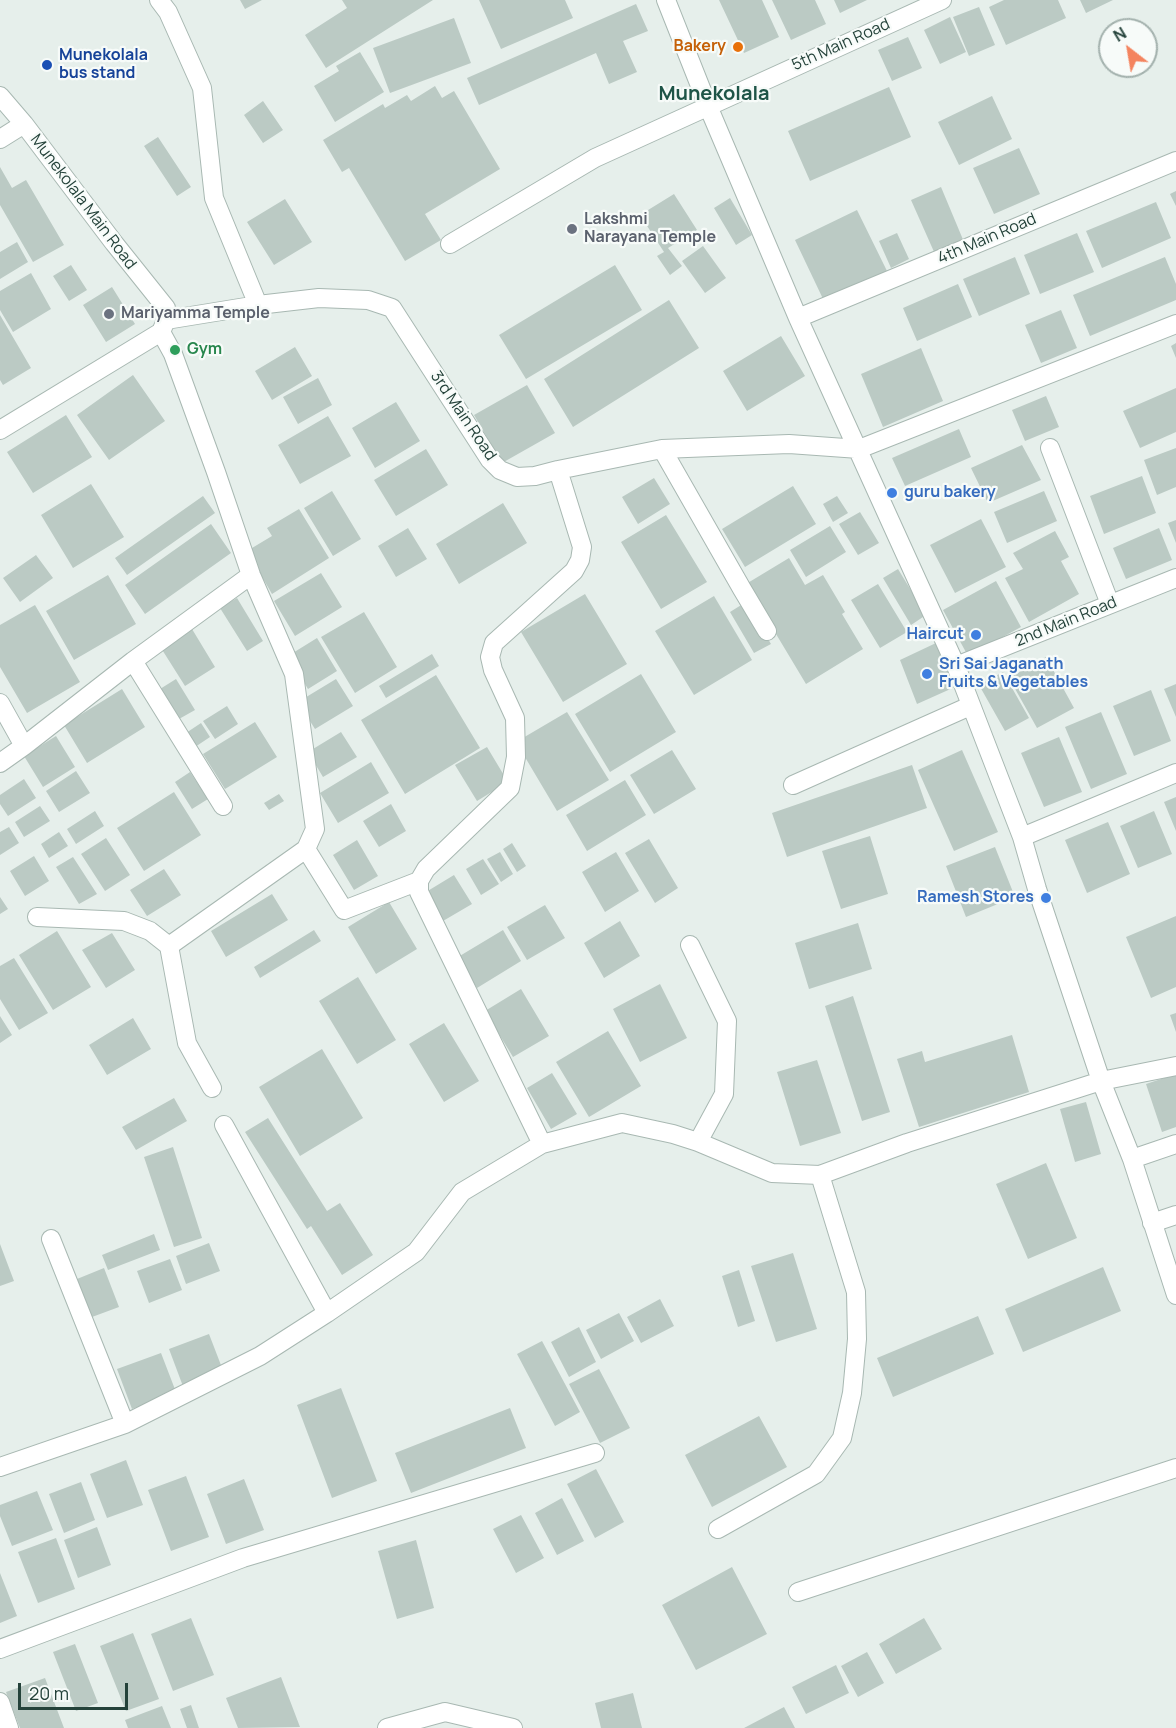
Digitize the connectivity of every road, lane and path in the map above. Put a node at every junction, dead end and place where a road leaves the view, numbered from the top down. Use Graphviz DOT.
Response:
graph roads {
  1 [pos="159,0"];
  2 [pos="666,0"];
  3 [pos="942,0"];
  4 [pos="0,96"];
  5 [pos="708,106"];
  6 [pos="24,124"];
  7 [pos="0,139"];
  8 [pos="1176,161"];
  9 [pos="450,244"];
  10 [pos="258,304"];
  11 [pos="798,318"];
  12 [pos="164,320"];
  13 [pos="1176,324"];
  14 [pos="0,430"];
  15 [pos="1050,448"];
  16 [pos="662,449"];
  17 [pos="859,449"];
  18 [pos="558,470"];
  19 [pos="251,575"];
  20 [pos="1176,578"];
  21 [pos="1110,604"];
  22 [pos="767,631"];
  23 [pos="133,661"];
  24 [pos="956,666"];
  25 [pos="0,703"];
  26 [pos="970,706"];
  27 [pos="24,746"];
  28 [pos="0,763"];
  29 [pos="1176,773"];
  30 [pos="793,785"];
  31 [pos="223,806"];
  32 [pos="1022,837"];
  33 [pos="306,849"];
  34 [pos="419,881"];
  35 [pos="37,917"];
  36 [pos="690,945"];
  37 [pos="169,946"];
  38 [pos="1176,1066"];
  39 [pos="1101,1081"];
  40 [pos="212,1088"];
  41 [pos="225,1125"];
  42 [pos="698,1142"];
  43 [pos="542,1144"];
  44 [pos="1176,1144"];
  45 [pos="1132,1159"];
  46 [pos="819,1175"];
  47 [pos="1176,1215"];
  48 [pos="1152,1222"];
  49 [pos="51,1239"];
  50 [pos="1176,1295"];
  51 [pos="327,1313"];
  52 [pos="125,1424"];
  53 [pos="595,1453"];
  54 [pos="0,1467"];
  55 [pos="1176,1468"];
  56 [pos="718,1529"];
  57 [pos="798,1592"];
  58 [pos="0,1649"];
  59 [pos="0,1702"];
  60 [pos="9,1728"];
  61 [pos="387,1728"];
  62 [pos="513,1728"];
  1 -- 10 [label="street"];
  2 -- 5 [label="street"];
  3 -- 5 [label="street, 5th Main Road"];
  4 -- 6 [label="street, Munekolala Main Road"];
  5 -- 9 [label="street, 5th Main Road"];
  5 -- 11 [label="street"];
  6 -- 7 [label="street"];
  6 -- 12 [label="street, Munekolala Main Road"];
  8 -- 11 [label="street, 4th Main Road"];
  10 -- 12 [label="street, 3rd Main Road"];
  10 -- 18 [label="street, 3rd Main Road"];
  11 -- 17 [label="street"];
  12 -- 14 [label="street"];
  12 -- 19 [label="street, Munekolala Main Road"];
  13 -- 17 [label="street"];
  15 -- 21 [label="street"];
  16 -- 17 [label="street, 3rd Main Road"];
  16 -- 18 [label="street, 3rd Main Road"];
  16 -- 22 [label="street"];
  17 -- 24 [label="street"];
  18 -- 34 [label="street"];
  19 -- 23 [label="street"];
  19 -- 33 [label="street, Munekolala Main Road"];
  20 -- 21 [label="street, 2nd Main Road"];
  21 -- 24 [label="street, 2nd Main Road"];
  23 -- 27 [label="street"];
  23 -- 31 [label="street"];
  24 -- 26 [label="street"];
  25 -- 27 [label="street"];
  26 -- 30 [label="street"];
  26 -- 32 [label="street"];
  27 -- 28 [label="street"];
  29 -- 32 [label="street"];
  32 -- 39 [label="street"];
  33 -- 34 [label="street"];
  33 -- 37 [label="street"];
  34 -- 43 [label="street"];
  35 -- 37 [label="street"];
  36 -- 42 [label="street"];
  37 -- 40 [label="street"];
  38 -- 39 [label="street"];
  39 -- 45 [label="street"];
  39 -- 46 [label="street"];
  41 -- 51 [label="street"];
  42 -- 43 [label="street"];
  42 -- 46 [label="street"];
  43 -- 51 [label="street"];
  44 -- 45 [label="street"];
  45 -- 48 [label="street"];
  46 -- 56 [label="street"];
  47 -- 48 [label="street"];
  48 -- 50 [label="street"];
  49 -- 52 [label="street"];
  51 -- 52 [label="street"];
  52 -- 54 [label="street"];
  53 -- 58 [label="street"];
  55 -- 57 [label="street"];
  59 -- 60 [label="street"];
  61 -- 62 [label="street"];
}
